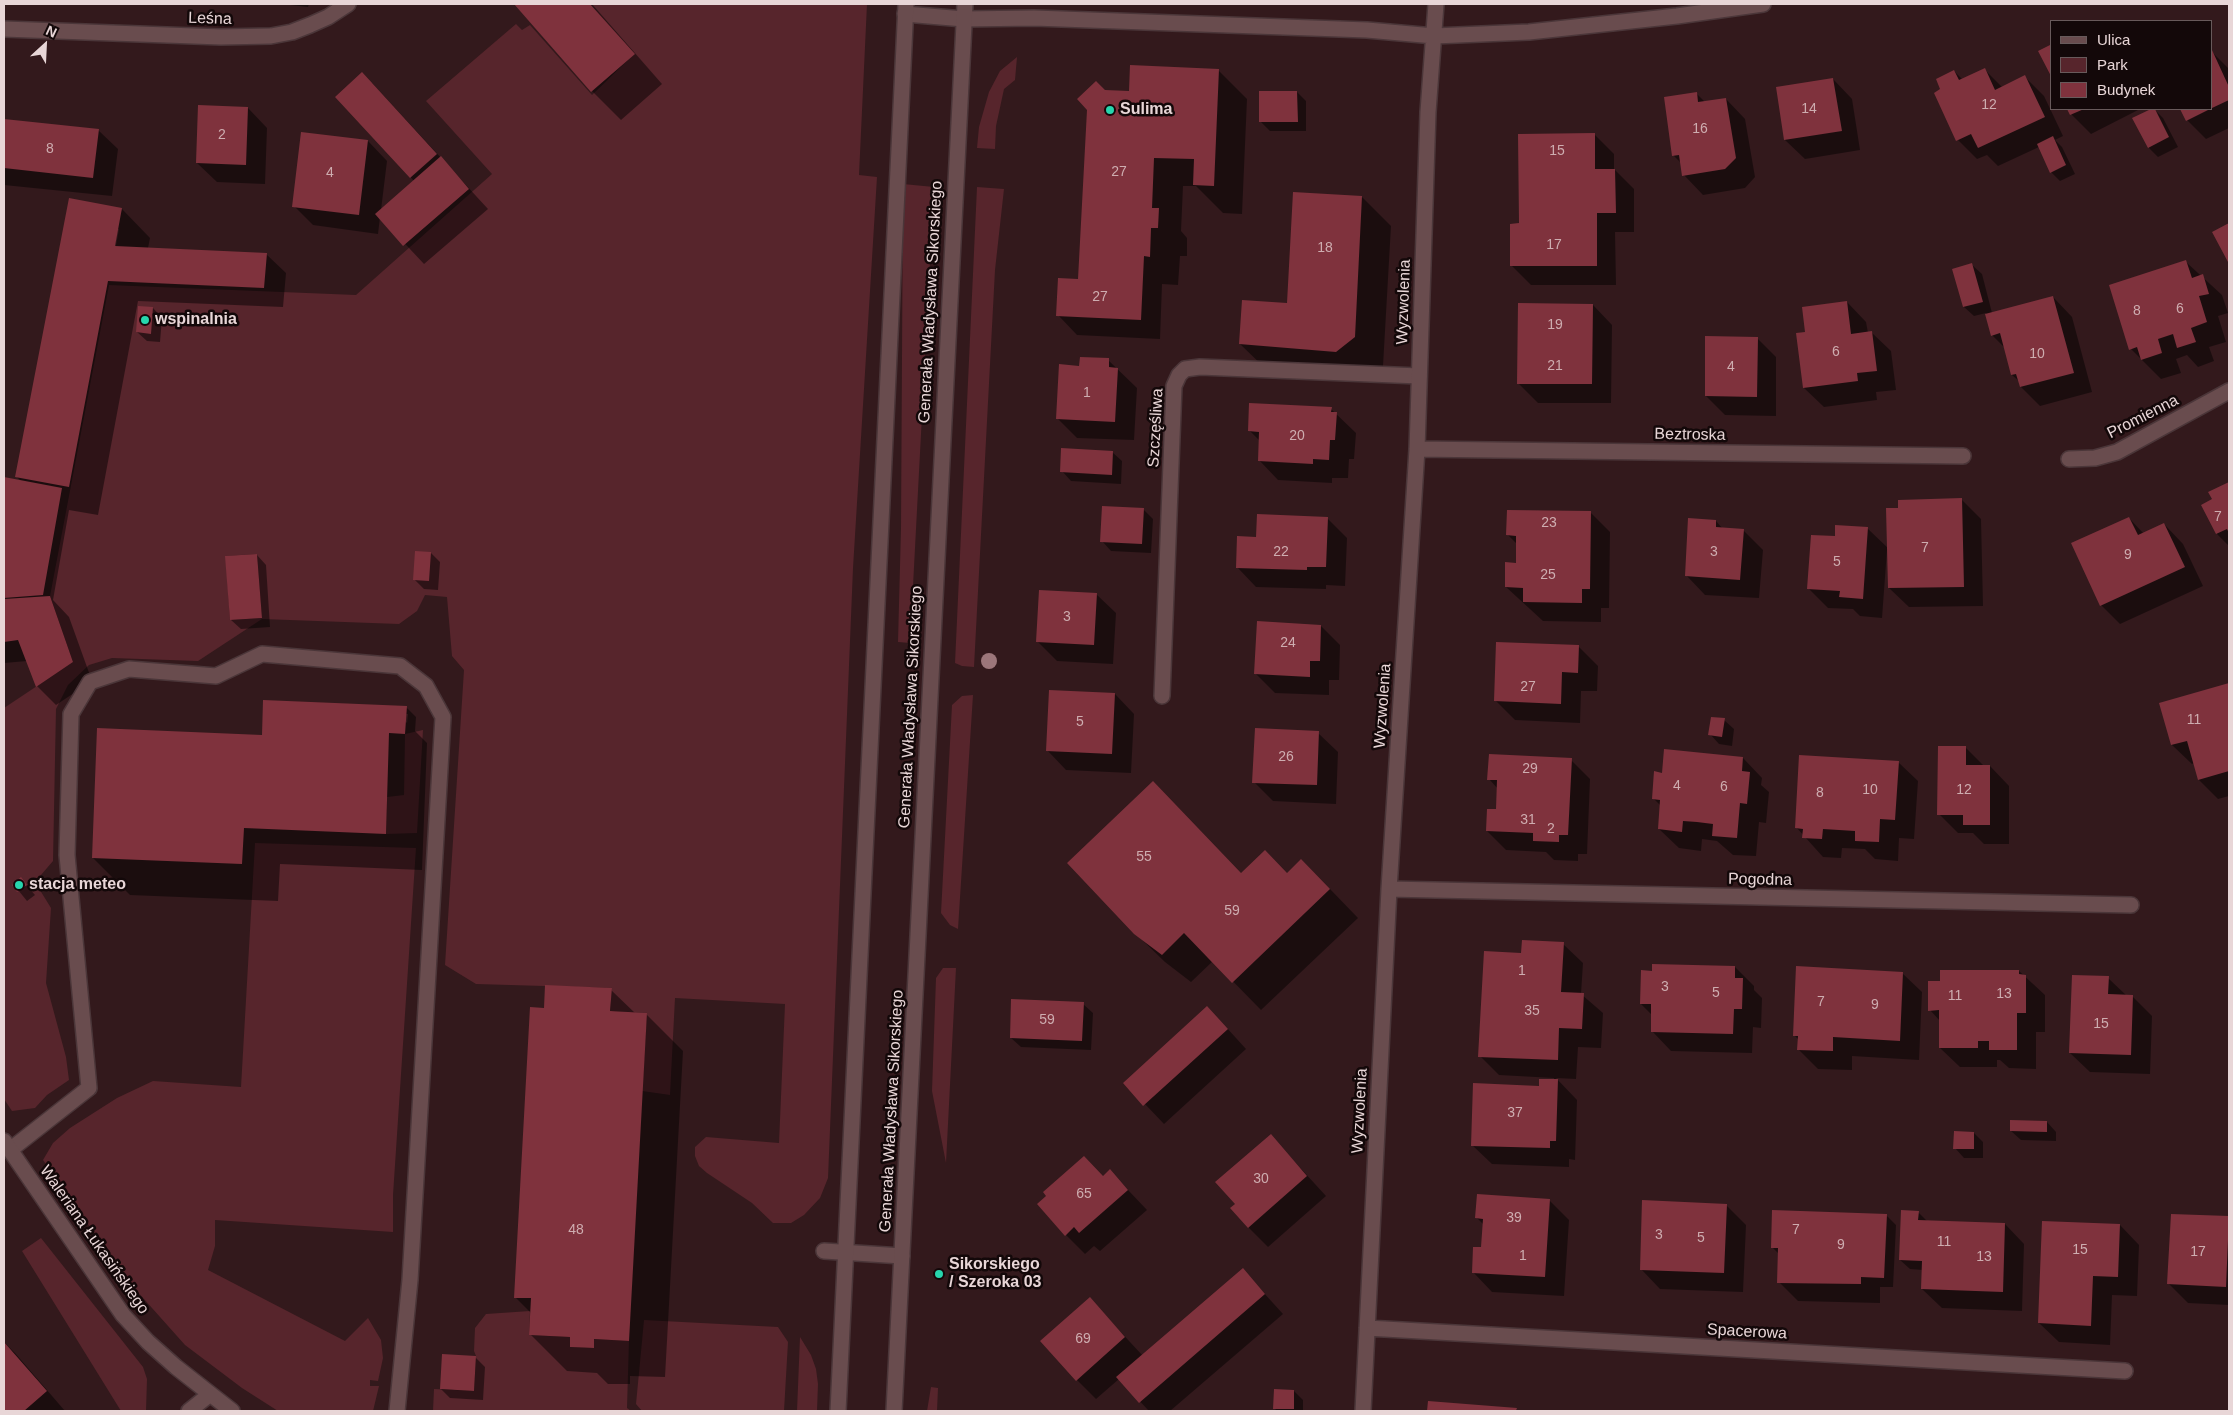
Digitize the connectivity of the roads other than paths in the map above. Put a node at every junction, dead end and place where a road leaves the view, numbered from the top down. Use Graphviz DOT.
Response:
graph roads {
  1 [pos="348,4"];
  2 [pos="1436,4"];
  3 [pos="1763,4"];
  4 [pos="906,9"];
  5 [pos="964,11"];
  6 [pos="4,29"];
  7 [pos="1434,36"];
  8 [pos="1419,376"];
  9 [pos="2229,391"];
  10 [pos="1417,449"];
  11 [pos="1963,456"];
  12 [pos="2069,459"];
  13 [pos="1162,696"];
  14 [pos="1389,889"];
  15 [pos="2131,905"];
  16 [pos="7,1145"];
  17 [pos="824,1251"];
  18 [pos="845,1252"];
  19 [pos="902,1256"];
  20 [pos="1367,1328"];
  21 [pos="2124,1371"];
  22 [pos="209,1395"];
  23 [pos="190,1411"];
  24 [pos="232,1411"];
  25 [pos="397,1411"];
  26 [pos="838,1411"];
  27 [pos="894,1411"];
  28 [pos="1363,1411"];
  1 -- 6 [label="street, Leśna"];
  2 -- 7 [label="street, Wyzwolenia"];
  3 -- 7 [label="street"];
  4 -- 5 [label="street"];
  4 -- 18 [label="street"];
  5 -- 7 [label="street"];
  5 -- 19 [label="street, Generała Władysława Sikorskiego"];
  7 -- 8 [label="street, Wyzwolenia"];
  8 -- 10 [label="street, Wyzwolenia"];
  8 -- 13 [label="street, Szczęśliwa"];
  9 -- 12 [label="street, Promienna"];
  10 -- 11 [label="street, Beztroska"];
  10 -- 14 [label="street, Wyzwolenia"];
  14 -- 15 [label="street, Pogodna"];
  14 -- 20 [label="street, Wyzwolenia"];
  16 -- 22 [label="street, Waleriana Łukasińskiego"];
  16 -- 25 [label="street"];
  17 -- 18 [label="street"];
  18 -- 19 [label="street"];
  18 -- 26 [label="street"];
  19 -- 27 [label="street, Generała Władysława Sikorskiego"];
  20 -- 21 [label="street, Spacerowa"];
  20 -- 28 [label="street, Wyzwolenia"];
  22 -- 23 [label="street"];
  22 -- 24 [label="street, Waleriana Łukasińskiego"];
}
